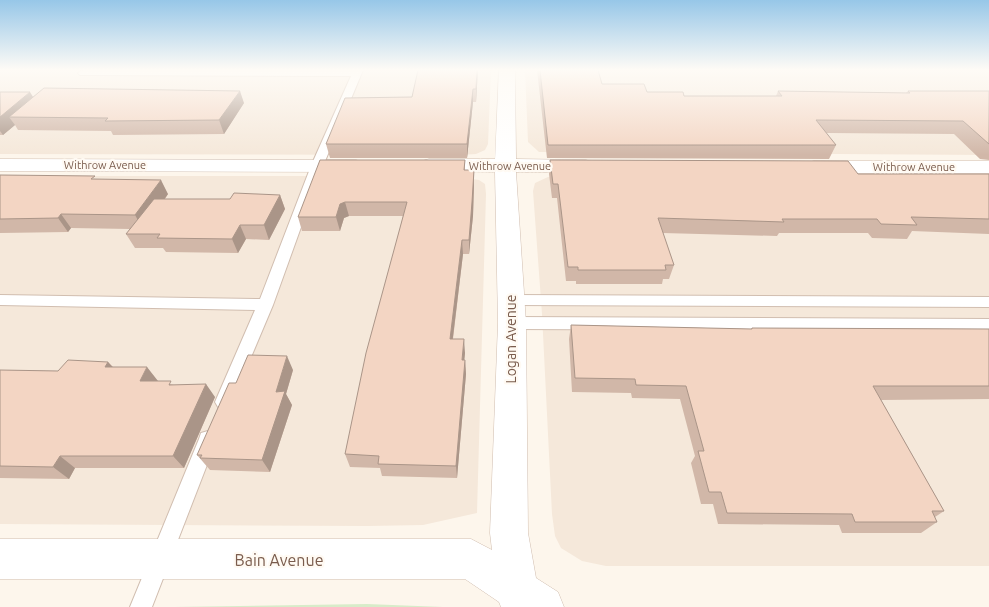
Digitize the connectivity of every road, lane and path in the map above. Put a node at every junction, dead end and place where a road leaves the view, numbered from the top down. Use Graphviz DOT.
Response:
graph roads {
  1 [pos="346,98"];
  2 [pos="506,98"];
  3 [pos="0,165"];
  4 [pos="505,165"];
  5 [pos="318,166"];
  6 [pos="377,166"];
  7 [pos="407,166"];
  8 [pos="604,166"];
  9 [pos="792,166"];
  10 [pos="989,167"];
  11 [pos="0,300"];
  12 [pos="989,302"];
  13 [pos="265,305"];
  14 [pos="511,312"];
  15 [pos="989,325"];
  16 [pos="0,559"];
  17 [pos="160,559"];
  18 [pos="528,602"];
  19 [pos="141,607"];
  1 -- 5 [label="lane"];
  2 -- 4 [label="street, Logan Avenue"];
  3 -- 5 [label="street, Withrow Avenue"];
  4 -- 7 [label="street, Withrow Avenue"];
  4 -- 8 [label="street, Withrow Avenue"];
  4 -- 14 [label="street, Logan Avenue"];
  5 -- 6 [label="street, Withrow Avenue"];
  5 -- 13 [label="lane"];
  9 -- 10 [label="street, Withrow Avenue"];
  11 -- 13 [label="lane"];
  12 -- 14 [label="lane"];
  13 -- 17 [label="lane"];
  14 -- 15 [label="lane"];
  14 -- 18 [label="street, Logan Avenue"];
  16 -- 17 [label="street, Bain Avenue"];
  17 -- 18 [label="street, Bain Avenue"];
  17 -- 19 [label="lane"];
}
